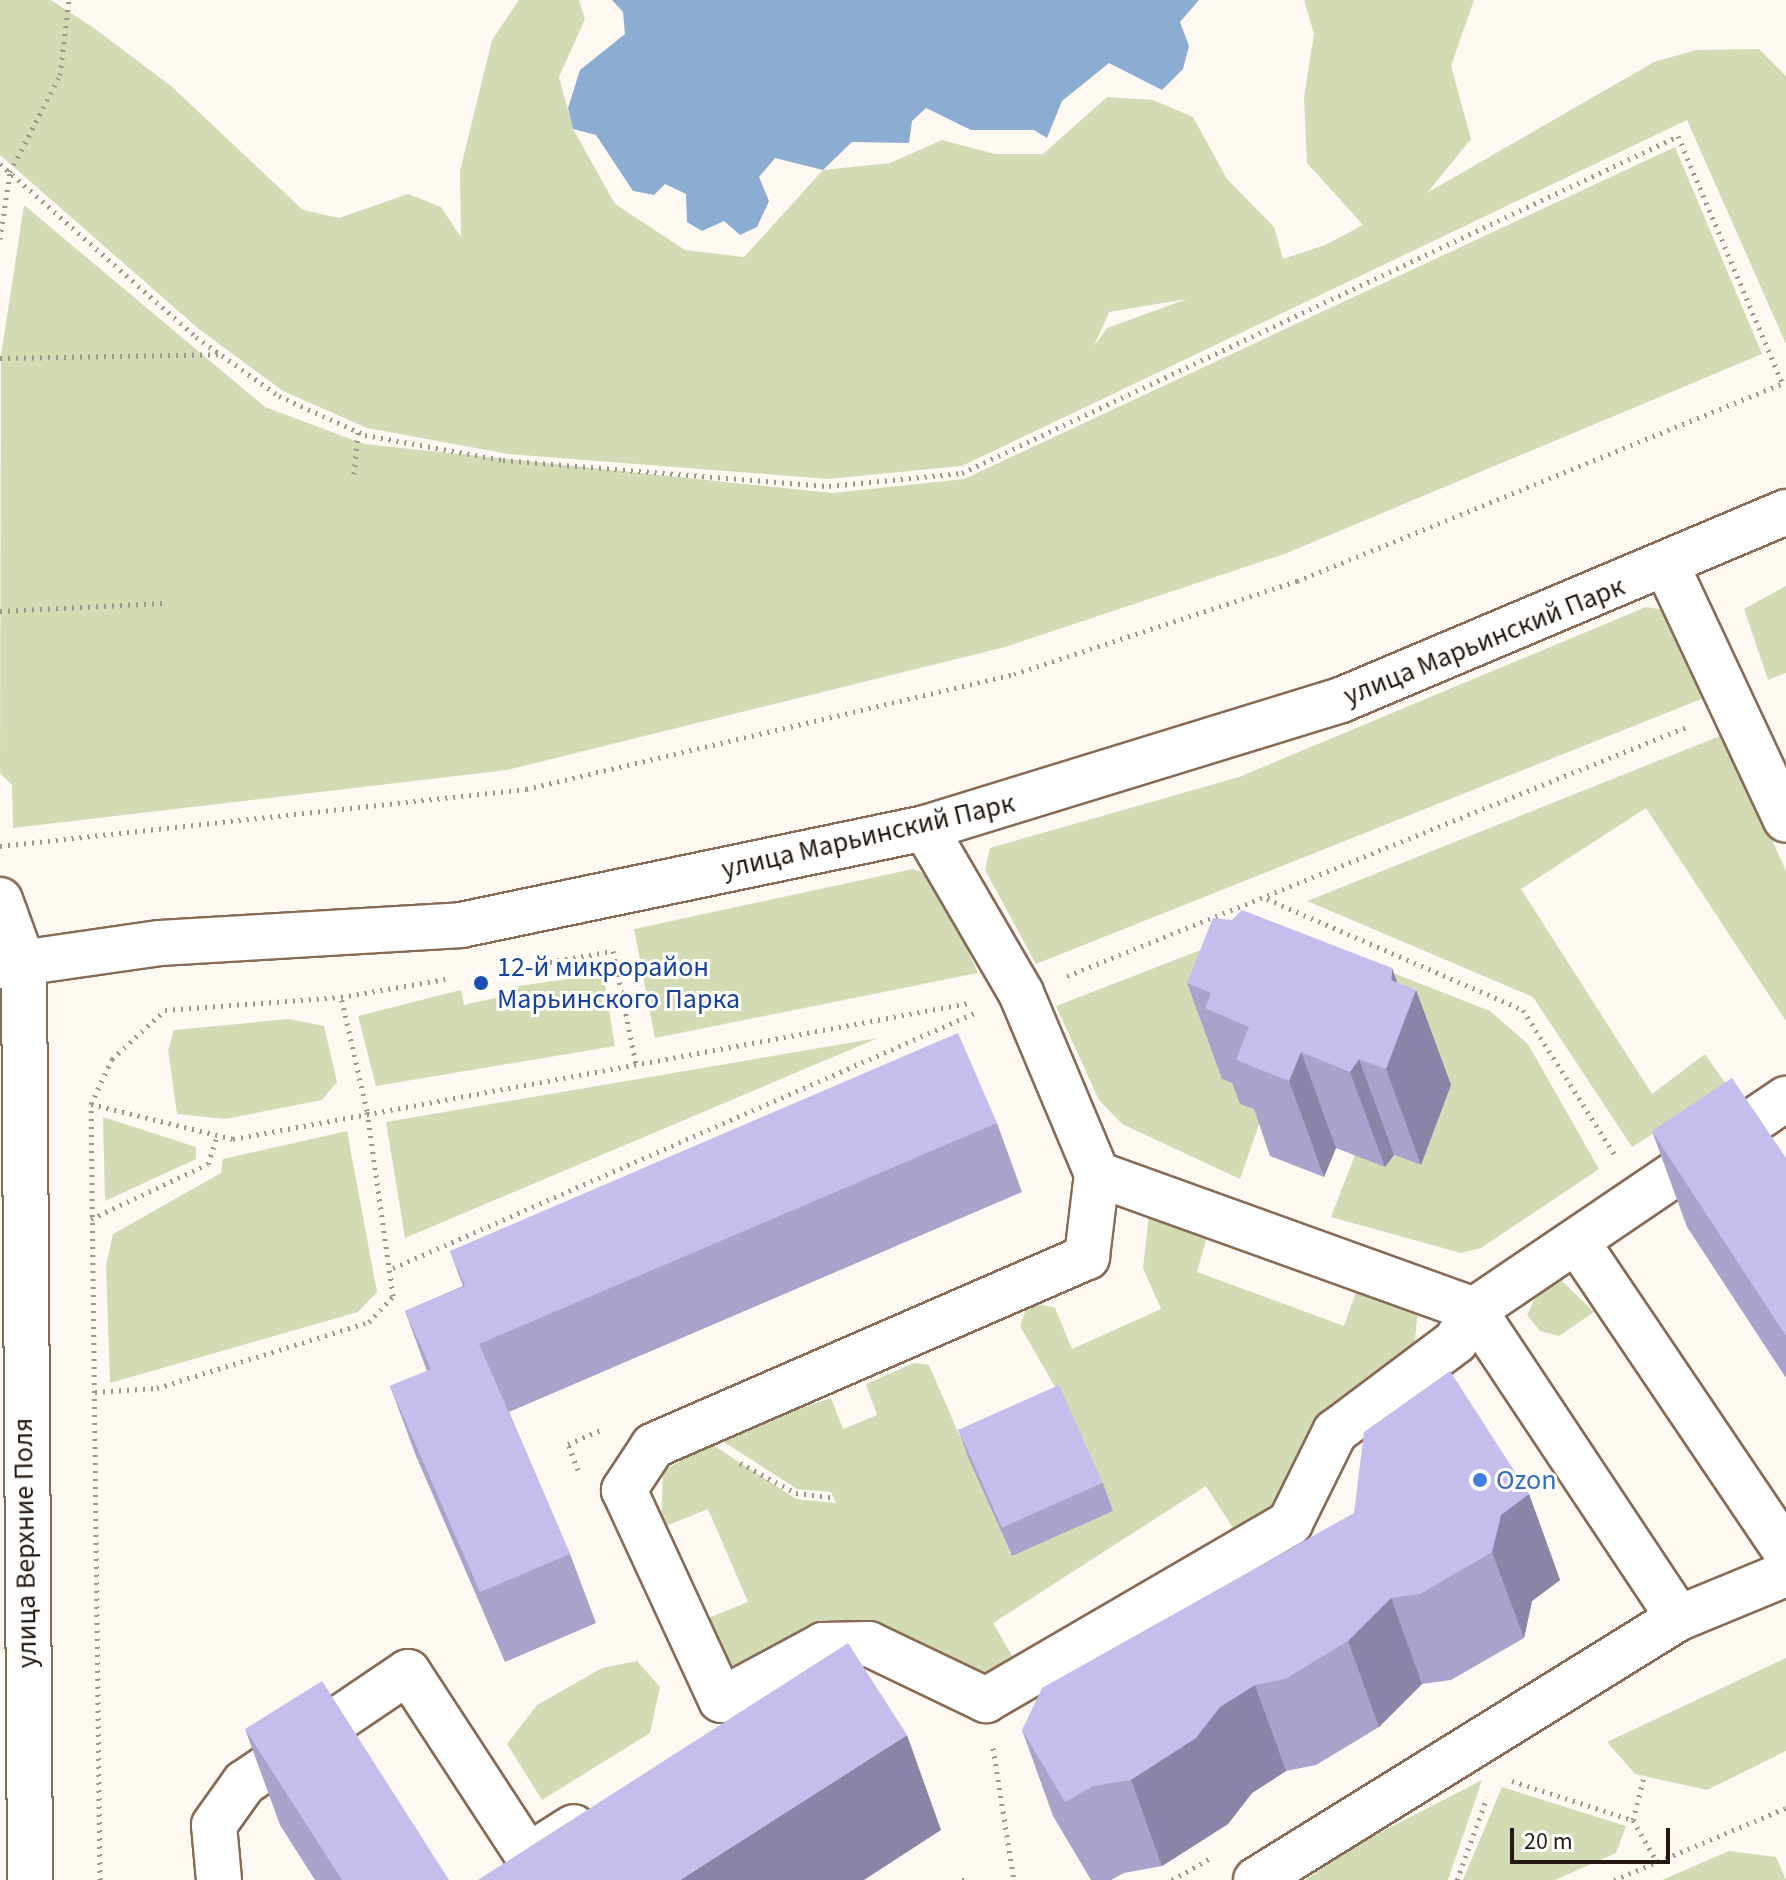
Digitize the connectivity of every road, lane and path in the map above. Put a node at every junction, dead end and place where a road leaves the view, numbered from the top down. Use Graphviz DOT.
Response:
graph roads {
  1 [pos="69,0"];
  2 [pos="0,164"];
  3 [pos="10,172"];
  4 [pos="0,239"];
  5 [pos="220,354"];
  6 [pos="0,358"];
  7 [pos="1784,383"];
  8 [pos="358,432"];
  9 [pos="354,474"];
  10 [pos="1786,512"];
  11 [pos="1667,566"];
  12 [pos="164,603"];
  13 [pos="0,611"];
  14 [pos="1736,707"];
  15 [pos="1786,820"];
  16 [pos="925,828"];
  17 [pos="0,846"];
  18 [pos="1267,899"];
  19 [pos="0,900"];
  20 [pos="537,964"];
  21 [pos="12,966"];
  22 [pos="462,977"];
  23 [pos="1021,993"];
  24 [pos="341,997"];
  25 [pos="636,1064"];
  26 [pos="1786,1099"];
  27 [pos="91,1104"];
  28 [pos="367,1111"];
  29 [pos="217,1136"];
  30 [pos="1097,1174"];
  31 [pos="1643,1197"];
  32 [pos="91,1219"];
  33 [pos="1577,1242"];
  34 [pos="393,1268"];
  35 [pos="11,1297"];
  36 [pos="1474,1310"];
  37 [pos="95,1392"];
  38 [pos="696,1427"];
  39 [pos="835,1498"];
  40 [pos="1786,1552"];
  41 [pos="1786,1574"];
  42 [pos="1679,1618"];
  43 [pos="1010,1741"];
  44 [pos="983,1744"];
  45 [pos="996,1749"];
  46 [pos="1494,1775"];
  47 [pos="1644,1777"];
  48 [pos="1489,1790"];
  49 [pos="606,1807"];
  50 [pos="1786,1808"];
  51 [pos="1633,1820"];
  52 [pos="1657,1862"];
  53 [pos="30,1880"];
  54 [pos="100,1880"];
  55 [pos="219,1880"];
  56 [pos="1014,1880"];
  57 [pos="1256,1880"];
  58 [pos="1457,1880"];
  59 [pos="1614,1880"];
  1 -- 3 [label="path"];
  2 -- 3 [label="path"];
  3 -- 4 [label="path"];
  3 -- 5 [label="path"];
  5 -- 6 [label="path"];
  5 -- 8 [label="path"];
  7 -- 8 [label="path"];
  7 -- 17 [label="path"];
  8 -- 9 [label="path"];
  10 -- 11 [label="main road, улица Марьинский Парк"];
  11 -- 14 [label="main road"];
  11 -- 16 [label="main road, улица Марьинский Парк"];
  12 -- 13 [label="path"];
  14 -- 15 [label="main road"];
  14 -- 18 [label="path"];
  16 -- 21 [label="main road, улица Марьинский Парк"];
  16 -- 23 [label="main road"];
  18 -- 23 [label="path"];
  18 -- 31 [label="path"];
  19 -- 21 [label="main road"];
  20 -- 25 [label="path"];
  21 -- 35 [label="main road, улица Верхние Поля"];
  22 -- 24 [label="path"];
  23 -- 25 [label="path"];
  23 -- 30 [label="main road"];
  23 -- 34 [label="path"];
  24 -- 27 [label="path"];
  24 -- 28 [label="path"];
  25 -- 28 [label="path"];
  26 -- 31 [label="main road"];
  27 -- 29 [label="path"];
  27 -- 32 [label="path"];
  28 -- 29 [label="path"];
  28 -- 34 [label="path"];
  29 -- 32 [label="path"];
  30 -- 36 [label="main road"];
  30 -- 38 [label="main road"];
  31 -- 33 [label="main road"];
  32 -- 37 [label="path"];
  33 -- 36 [label="main road"];
  33 -- 40 [label="main road"];
  34 -- 37 [label="path"];
  35 -- 53 [label="main road, улица Верхние Поля"];
  36 -- 38 [label="main road"];
  36 -- 42 [label="main road"];
  37 -- 54 [label="path"];
  38 -- 39 [label="path"];
  41 -- 42 [label="main road"];
  42 -- 57 [label="main road"];
  43 -- 45 [label="path"];
  44 -- 45 [label="path"];
  45 -- 56 [label="path"];
  46 -- 51 [label="path"];
  47 -- 51 [label="path"];
  48 -- 58 [label="path"];
  49 -- 55 [label="main road"];
  50 -- 52 [label="path"];
  51 -- 52 [label="path"];
  52 -- 59 [label="path"];
}
